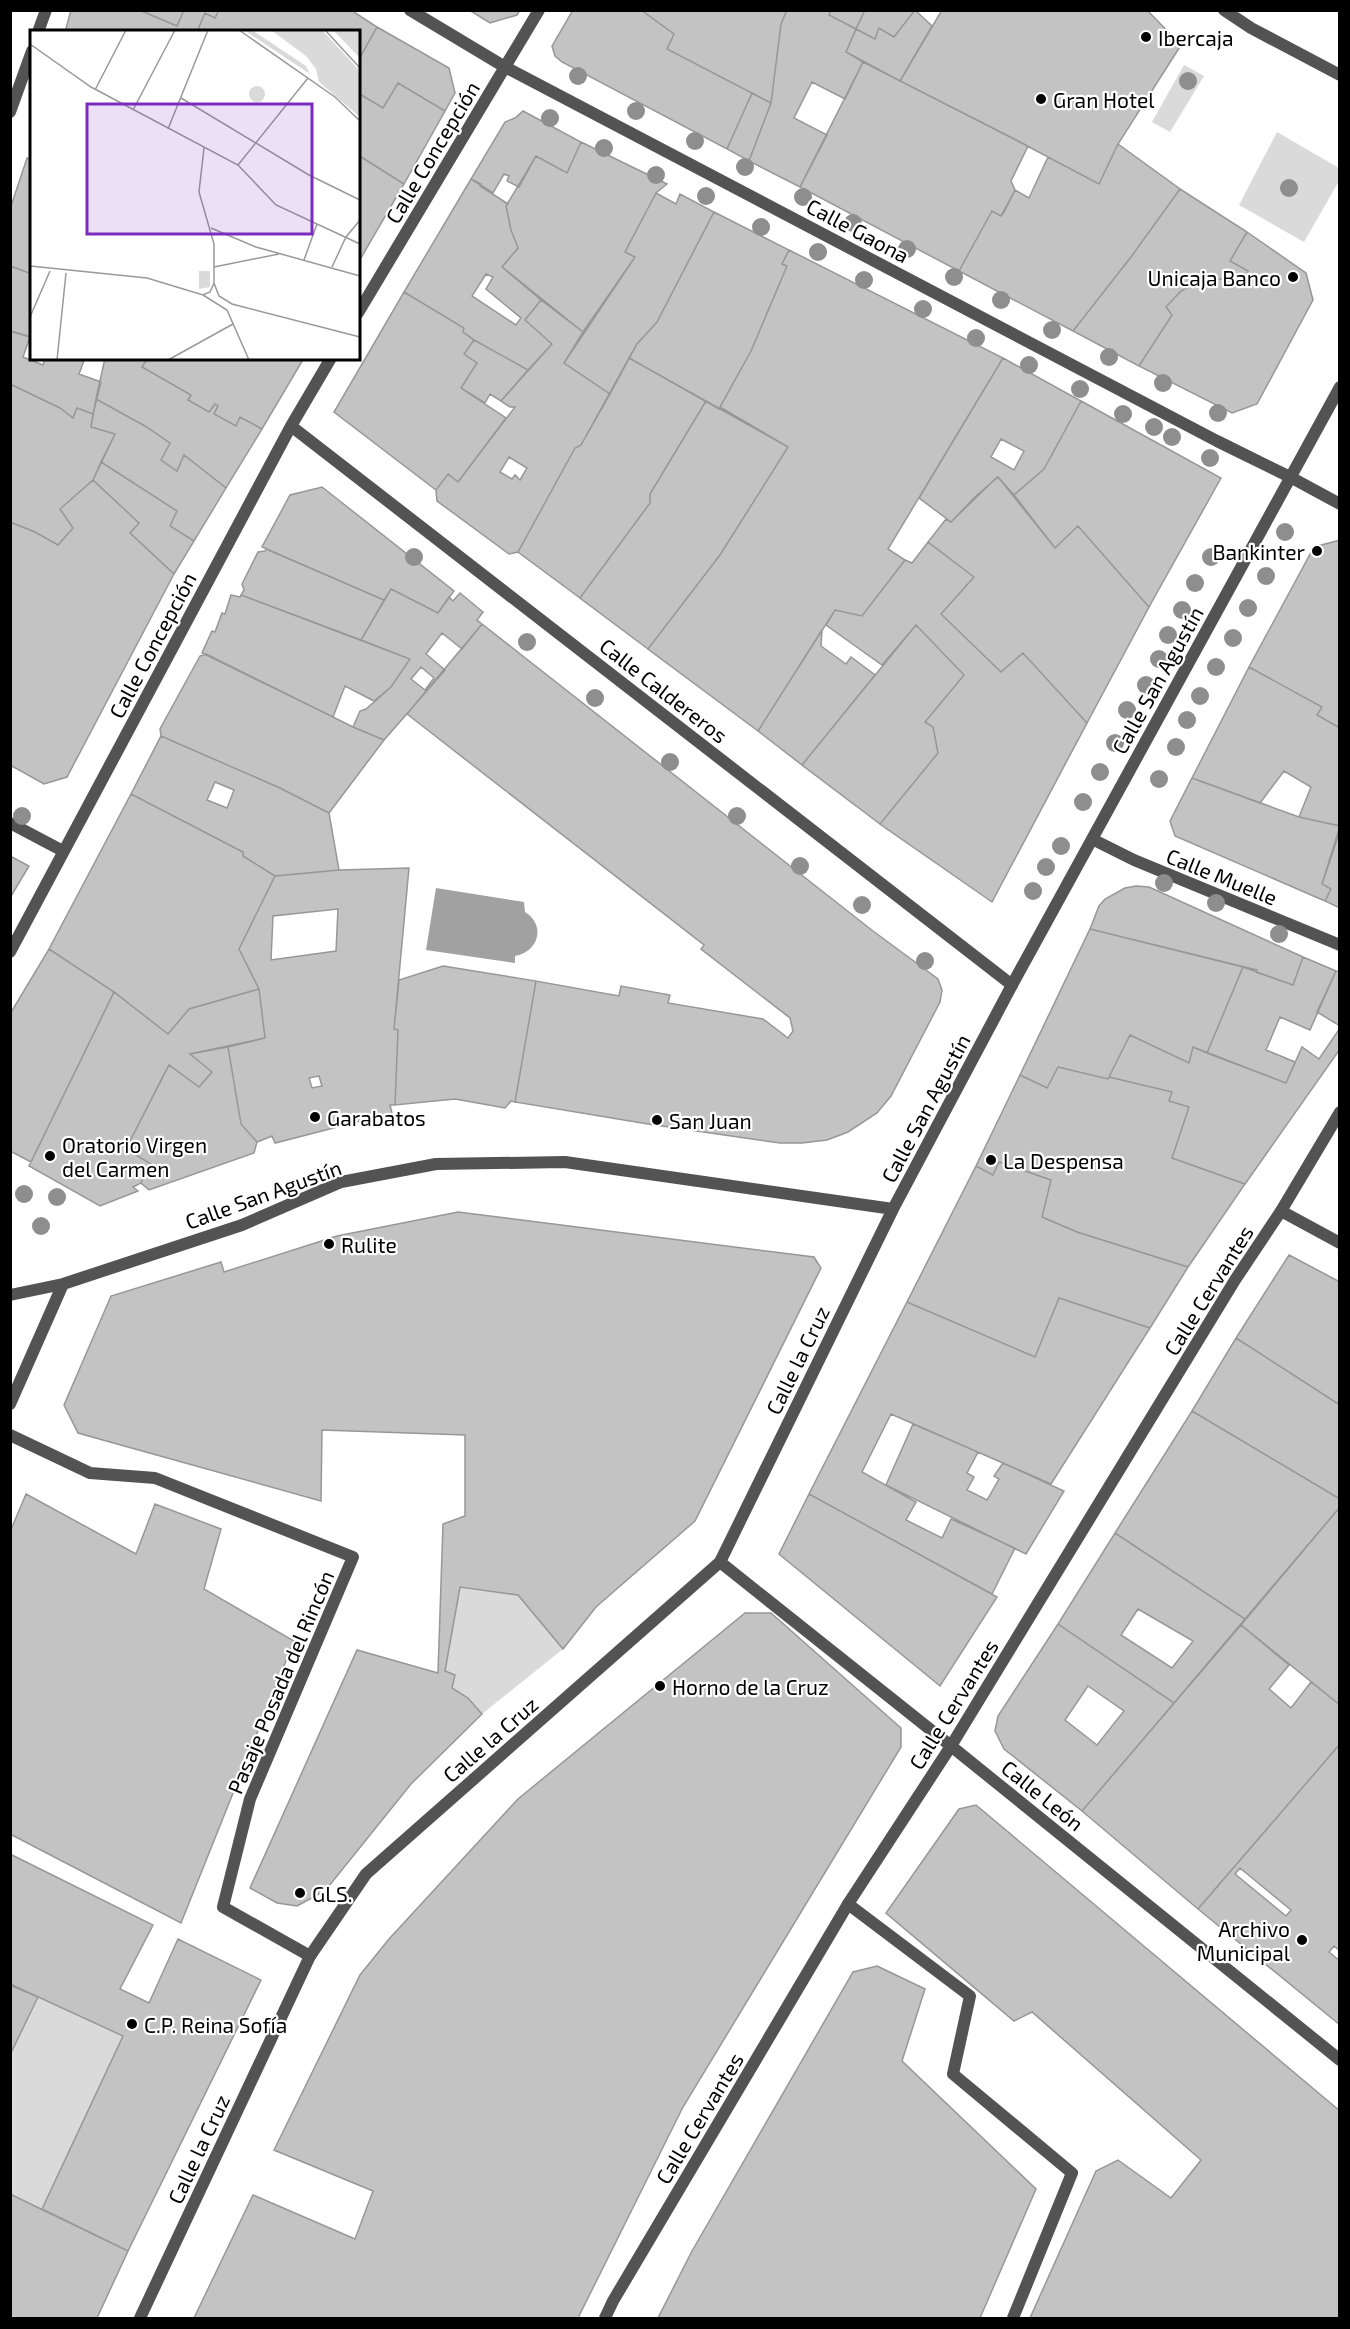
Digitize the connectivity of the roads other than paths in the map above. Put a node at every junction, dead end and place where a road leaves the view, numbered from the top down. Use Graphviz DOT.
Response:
graph roads {
  1 [pos="46,10"];
  2 [pos="410,10"];
  3 [pos="539,10"];
  4 [pos="1224,10"];
  5 [pos="39,30"];
  6 [pos="30,57"];
  7 [pos="506,67"];
  8 [pos="1340,75"];
  9 [pos="10,112"];
  10 [pos="360,310"];
  11 [pos="331,360"];
  12 [pos="1340,387"];
  13 [pos="291,426"];
  14 [pos="1292,478"];
  15 [pos="1340,504"];
  16 [pos="10,823"];
  17 [pos="1092,839"];
  18 [pos="63,851"];
  19 [pos="1340,945"];
  20 [pos="10,952"];
  21 [pos="1012,985"];
  22 [pos="1340,1113"];
  23 [pos="893,1209"];
  24 [pos="1281,1211"];
  25 [pos="1340,1243"];
  26 [pos="63,1284"];
  27 [pos="10,1295"];
  28 [pos="10,1404"];
  29 [pos="10,1435"];
  30 [pos="720,1562"];
  31 [pos="951,1746"];
  32 [pos="848,1904"];
  33 [pos="310,1956"];
  34 [pos="1340,2060"];
  35 [pos="140,2319"];
  36 [pos="605,2319"];
  37 [pos="1013,2319"];
  1 -- 5 [label="street"];
  2 -- 7 [label="street, Calle Gaona"];
  3 -- 7 [label="street, Calle Concepción"];
  4 -- 8 [label="street"];
  6 -- 9 [label="street"];
  7 -- 10 [label="street, Calle Concepción"];
  7 -- 14 [label="street, Calle Gaona"];
  11 -- 13 [label="street, Calle Concepción"];
  12 -- 14 [label="street, Calle San Agustín"];
  13 -- 18 [label="street, Calle Concepción"];
  13 -- 21 [label="street, Calle Caldereros"];
  14 -- 15 [label="street, Calle Gaona"];
  14 -- 17 [label="street, Calle San Agustín"];
  16 -- 18 [label="street"];
  17 -- 19 [label="street, Calle Muelle"];
  17 -- 21 [label="street, Calle San Agustín"];
  18 -- 20 [label="street, Calle Concepción"];
  21 -- 23 [label="street, Calle San Agustín"];
  22 -- 24 [label="street, Calle Cervantes"];
  23 -- 26 [label="street, Calle San Agustín"];
  23 -- 30 [label="street, Calle la Cruz"];
  24 -- 25 [label="street"];
  24 -- 31 [label="street, Calle Cervantes"];
  26 -- 27 [label="street, Calle San Agustín"];
  26 -- 28 [label="street"];
  29 -- 33 [label="street, Pasaje Posada del Rincón"];
  30 -- 31 [label="street, Calle León"];
  30 -- 33 [label="street, Calle la Cruz"];
  31 -- 32 [label="street, Calle Cervantes"];
  31 -- 34 [label="street, Calle León"];
  32 -- 36 [label="street, Calle Cervantes"];
  32 -- 37 [label="street"];
  33 -- 35 [label="street, Calle la Cruz"];
}
